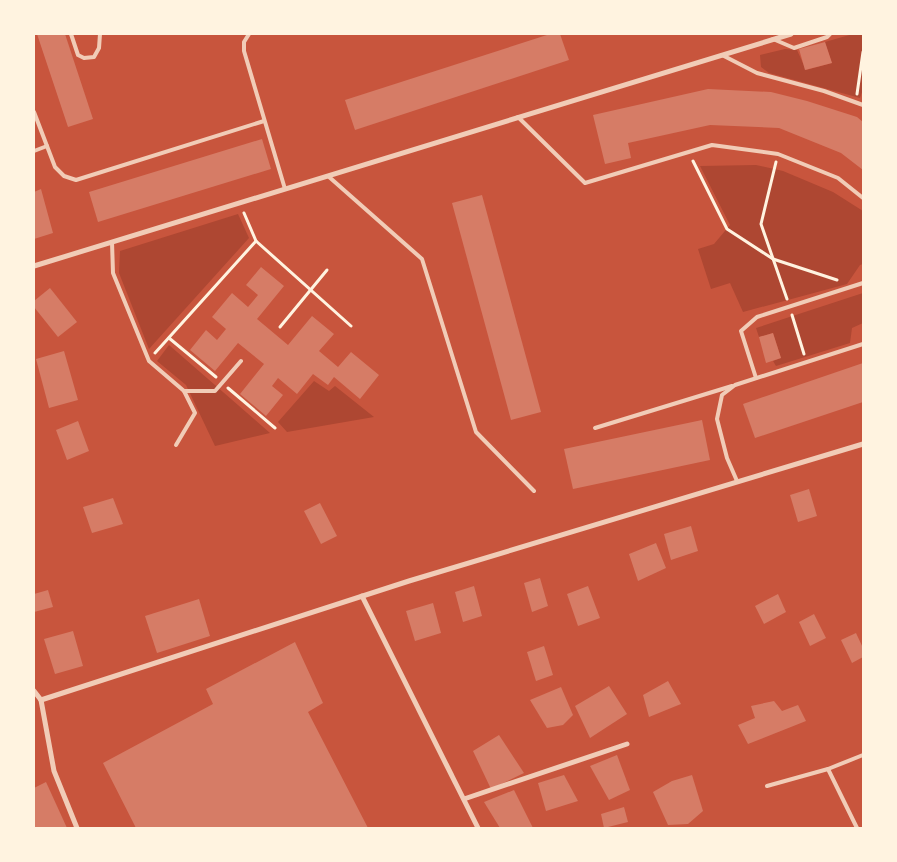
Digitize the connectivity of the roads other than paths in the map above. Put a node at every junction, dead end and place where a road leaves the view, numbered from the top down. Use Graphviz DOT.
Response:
graph roads {
  1 [pos="71,34"];
  2 [pos="100,34"];
  3 [pos="249,34"];
  4 [pos="791,34"];
  5 [pos="830,34"];
  6 [pos="772,39"];
  7 [pos="722,55"];
  8 [pos="863,105"];
  9 [pos="34,112"];
  10 [pos="518,118"];
  11 [pos="264,121"];
  12 [pos="46,146"];
  13 [pos="34,151"];
  14 [pos="328,176"];
  15 [pos="285,189"];
  16 [pos="863,198"];
  17 [pos="112,242"];
  18 [pos="34,266"];
  19 [pos="863,284"];
  20 [pos="863,344"];
  21 [pos="241,361"];
  22 [pos="756,378"];
  23 [pos="735,385"];
  24 [pos="184,391"];
  25 [pos="595,428"];
  26 [pos="863,444"];
  27 [pos="176,445"];
  28 [pos="738,481"];
  29 [pos="534,491"];
  30 [pos="362,596"];
  31 [pos="34,691"];
  32 [pos="41,700"];
  33 [pos="627,744"];
  34 [pos="863,755"];
  35 [pos="828,769"];
  36 [pos="767,786"];
  37 [pos="464,798"];
  38 [pos="77,828"];
  39 [pos="478,828"];
  40 [pos="857,828"];
  1 -- 2 [label="lane"];
  3 -- 11 [label="lane"];
  4 -- 6 [label="street"];
  5 -- 6 [label="lane"];
  6 -- 7 [label="street"];
  7 -- 8 [label="lane"];
  7 -- 10 [label="street"];
  9 -- 12 [label="lane"];
  10 -- 14 [label="street"];
  10 -- 16 [label="lane"];
  11 -- 12 [label="lane"];
  11 -- 15 [label="lane"];
  12 -- 13 [label="lane"];
  14 -- 15 [label="street"];
  14 -- 29 [label="lane"];
  15 -- 17 [label="street"];
  17 -- 18 [label="street"];
  17 -- 24 [label="lane"];
  19 -- 22 [label="lane"];
  20 -- 22 [label="lane"];
  21 -- 24 [label="lane"];
  22 -- 23 [label="lane"];
  23 -- 25 [label="lane"];
  23 -- 28 [label="lane"];
  24 -- 27 [label="lane"];
  26 -- 28 [label="street"];
  28 -- 30 [label="street"];
  30 -- 32 [label="street"];
  30 -- 37 [label="street"];
  31 -- 32 [label="street"];
  32 -- 38 [label="street"];
  33 -- 37 [label="street"];
  34 -- 35 [label="lane"];
  35 -- 36 [label="lane"];
  35 -- 40 [label="lane"];
  37 -- 39 [label="street"];
}
